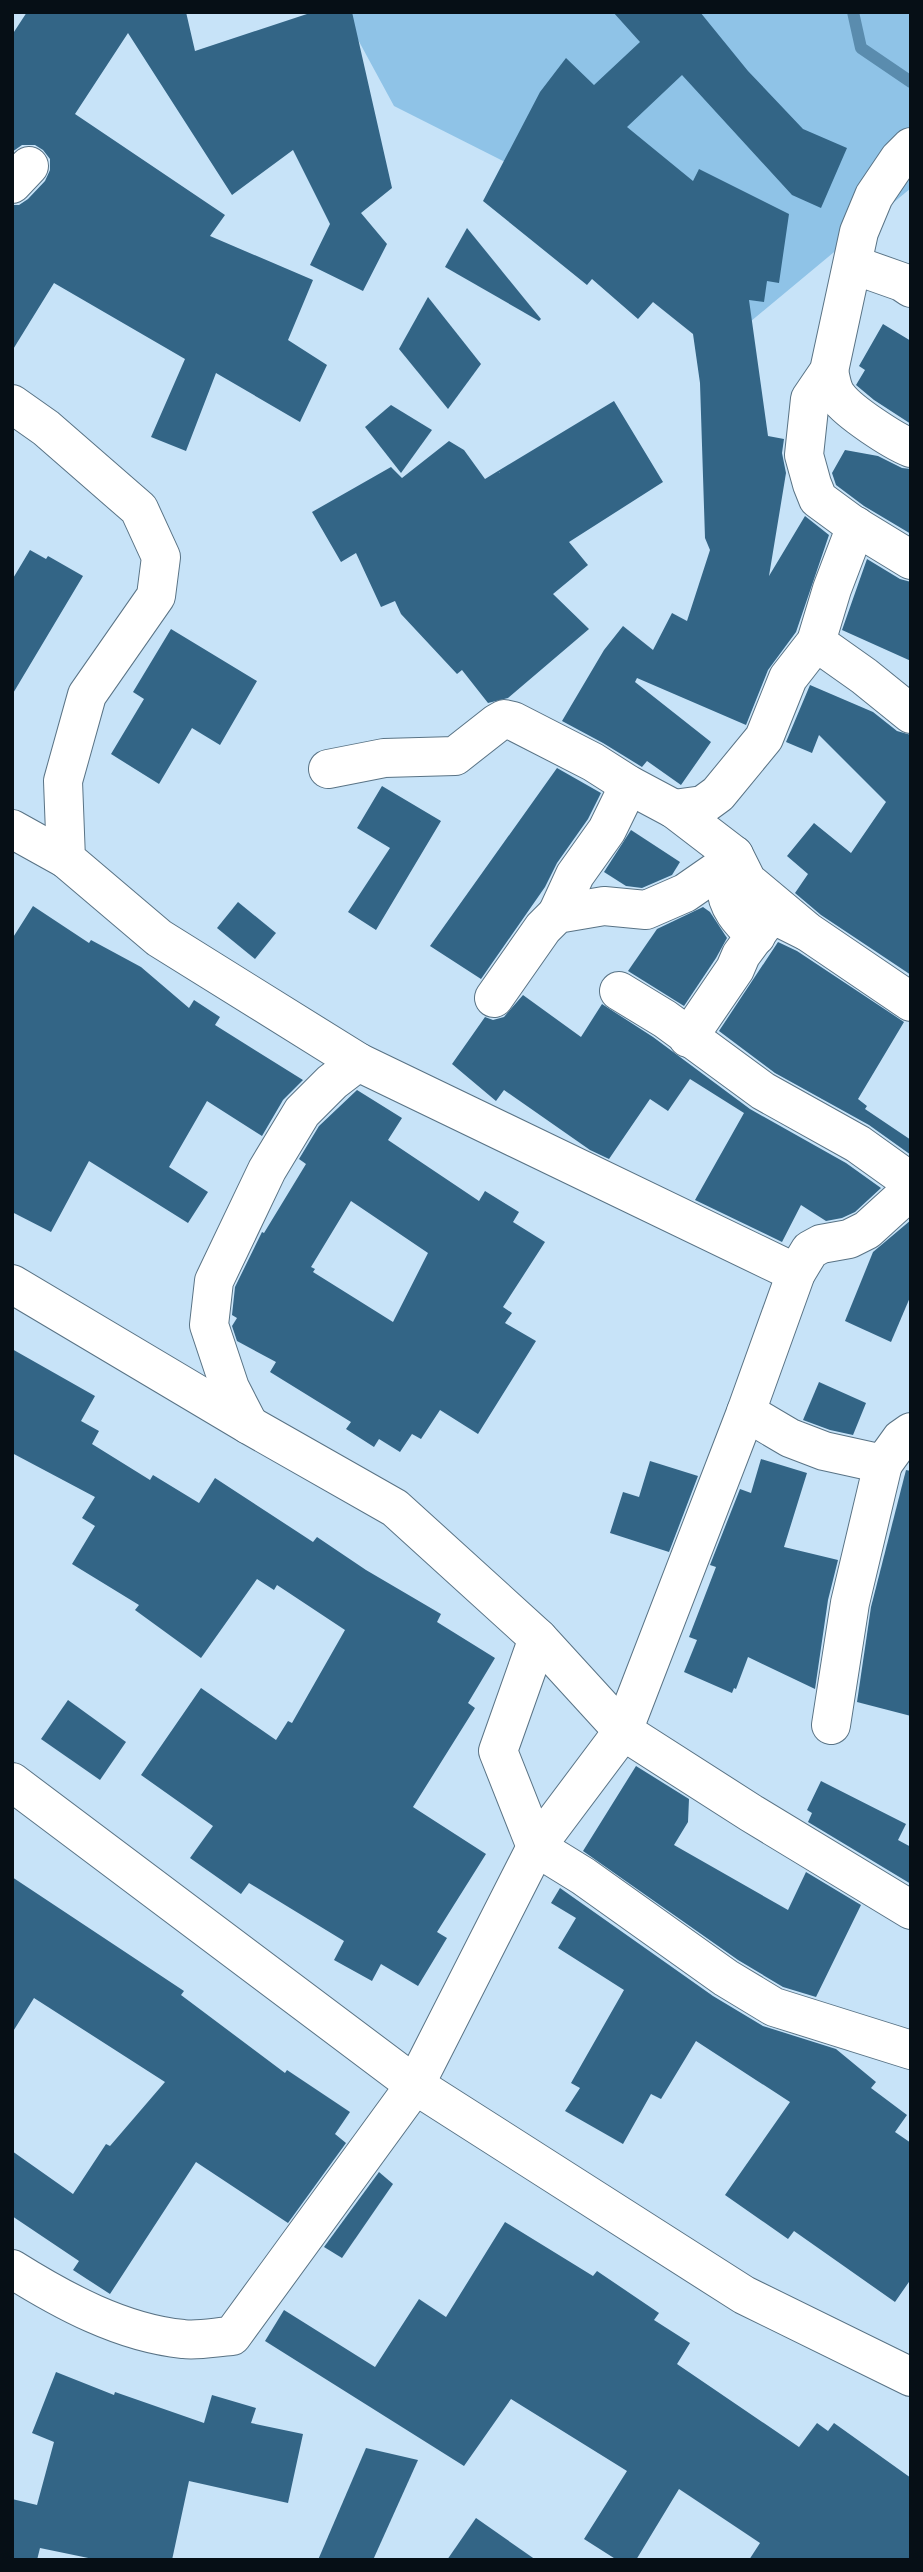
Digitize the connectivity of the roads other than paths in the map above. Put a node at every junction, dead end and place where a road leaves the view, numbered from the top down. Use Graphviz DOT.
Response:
graph roads {
  1 [pos="911,147"];
  2 [pos="854,265"];
  3 [pos="911,288"];
  4 [pos="829,371"];
  5 [pos="12,404"];
  6 [pos="911,448"];
  7 [pos="856,526"];
  8 [pos="911,560"];
  9 [pos="816,642"];
  10 [pos="911,714"];
  11 [pos="328,769"];
  12 [pos="629,785"];
  13 [pos="674,809"];
  14 [pos="12,829"];
  15 [pos="734,857"];
  16 [pos="66,859"];
  17 [pos="557,914"];
  18 [pos="808,932"];
  19 [pos="756,936"];
  20 [pos="620,991"];
  21 [pos="494,998"];
  22 [pos="911,1002"];
  23 [pos="688,1038"];
  24 [pos="358,1062"];
  25 [pos="911,1182"];
  26 [pos="911,1190"];
  27 [pos="796,1273"];
  28 [pos="12,1284"];
  29 [pos="746,1412"];
  30 [pos="249,1425"];
  31 [pos="911,1432"];
  32 [pos="883,1464"];
  33 [pos="538,1638"];
  34 [pos="831,1725"];
  35 [pos="623,1731"];
  36 [pos="12,1782"];
  37 [pos="536,1847"];
  38 [pos="911,1910"];
  39 [pos="911,2050"];
  40 [pos="415,2085"];
  41 [pos="12,2269"];
  42 [pos="911,2377"];
  1 -- 2 [label="street"];
  2 -- 3 [label="street"];
  2 -- 4 [label="street"];
  4 -- 6 [label="street"];
  4 -- 7 [label="street"];
  5 -- 16 [label="street"];
  7 -- 8 [label="street"];
  7 -- 9 [label="street"];
  9 -- 10 [label="street"];
  9 -- 13 [label="street"];
  11 -- 12 [label="street"];
  12 -- 13 [label="street"];
  12 -- 17 [label="street"];
  13 -- 15 [label="street"];
  14 -- 16 [label="street"];
  15 -- 17 [label="street"];
  15 -- 18 [label="street"];
  15 -- 19 [label="street"];
  16 -- 24 [label="street"];
  17 -- 21 [label="street"];
  18 -- 19 [label="street"];
  18 -- 22 [label="street"];
  19 -- 23 [label="street"];
  20 -- 23 [label="street"];
  23 -- 25 [label="street"];
  24 -- 27 [label="street"];
  24 -- 30 [label="street"];
  26 -- 27 [label="street"];
  27 -- 29 [label="street"];
  28 -- 30 [label="street"];
  29 -- 32 [label="street"];
  29 -- 35 [label="street"];
  30 -- 33 [label="street"];
  31 -- 32 [label="street"];
  32 -- 34 [label="street"];
  33 -- 35 [label="street"];
  33 -- 37 [label="street"];
  35 -- 37 [label="street"];
  35 -- 38 [label="street"];
  36 -- 40 [label="street"];
  37 -- 39 [label="street"];
  37 -- 40 [label="street"];
  40 -- 41 [label="street"];
  40 -- 42 [label="street"];
}
